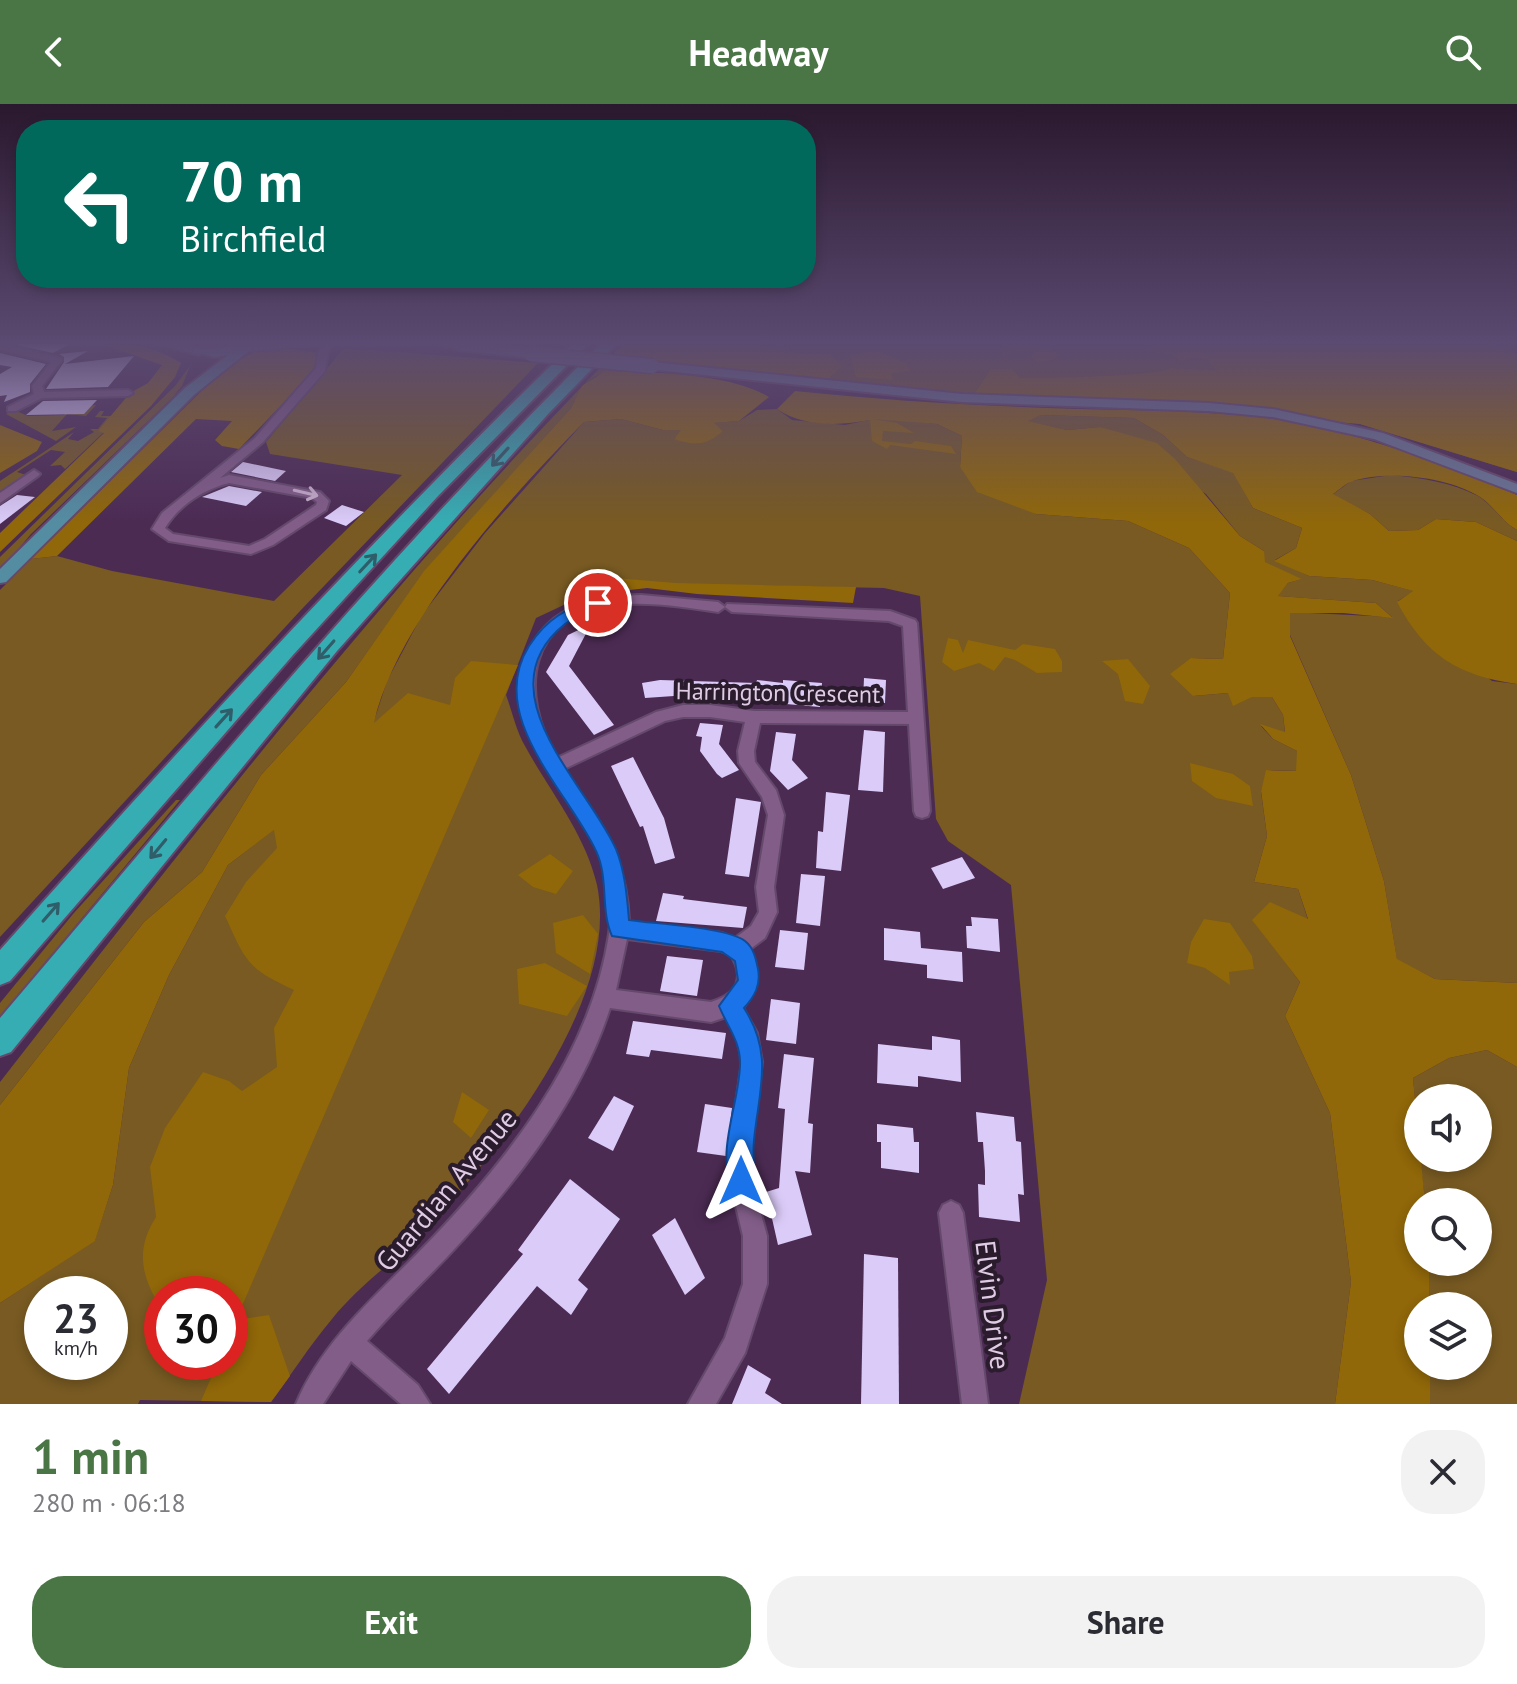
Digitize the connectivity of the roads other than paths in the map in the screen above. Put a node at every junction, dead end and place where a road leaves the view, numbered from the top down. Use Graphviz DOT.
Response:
graph roads {
  1 [pos="27,402"];
  2 [pos="179,402"];
  3 [pos="292,402"];
  4 [pos="521,402"];
  5 [pos="551,402"];
  6 [pos="1063,402"];
  7 [pos="12,409"];
  8 [pos="228,465"];
  9 [pos="229,479"];
  10 [pos="35,481"];
  11 [pos="202,486"];
  12 [pos="1517,489"];
  13 [pos="0,499"];
  14 [pos="0,578"];
  15 [pos="725,607"];
  16 [pos="754,717"];
  17 [pos="915,718"];
  18 [pos="555,766"];
  19 [pos="922,811"];
  20 [pos="619,929"];
  21 [pos="737,948"];
  22 [pos="0,971"];
  23 [pos="603,998"];
  24 [pos="730,1006"];
  25 [pos="0,1041"];
  26 [pos="951,1213"];
  27 [pos="348,1342"];
  28 [pos="309,1404"];
  29 [pos="417,1404"];
  30 [pos="701,1404"];
  31 [pos="975,1404"];
  1 -- 7 [label="street"];
  2 -- 14 [label="main road"];
  3 -- 8 [label="street"];
  22 -- 4 [label="highway, one-way"];
  5 -- 25 [label="highway, one-way"];
  6 -- 12 [label="main road, bridge"];
  8 -- 9 [label="street"];
  8 -- 11 [label="street"];
  9 -- 11 [label="street"];
  9 -- 11 [label="street, one-way"];
  10 -- 13 [label="street"];
  15 -- 17 [label="street, Harrington Crescent"];
  15 -- 18 [label="street, Guardian Avenue"];
  16 -- 17 [label="street, Harrington Crescent"];
  16 -- 18 [label="street, Harrington Crescent"];
  16 -- 21 [label="street"];
  17 -- 19 [label="street, Harrington Crescent"];
  18 -- 20 [label="street, Guardian Avenue"];
  20 -- 21 [label="street"];
  20 -- 23 [label="street, Guardian Avenue"];
  21 -- 24 [label="street"];
  23 -- 24 [label="street"];
  23 -- 27 [label="street, Guardian Avenue"];
  24 -- 30 [label="street"];
  26 -- 31 [label="street, Elvin Drive"];
  27 -- 28 [label="street, Guardian Avenue"];
  27 -- 29 [label="street"];
}
